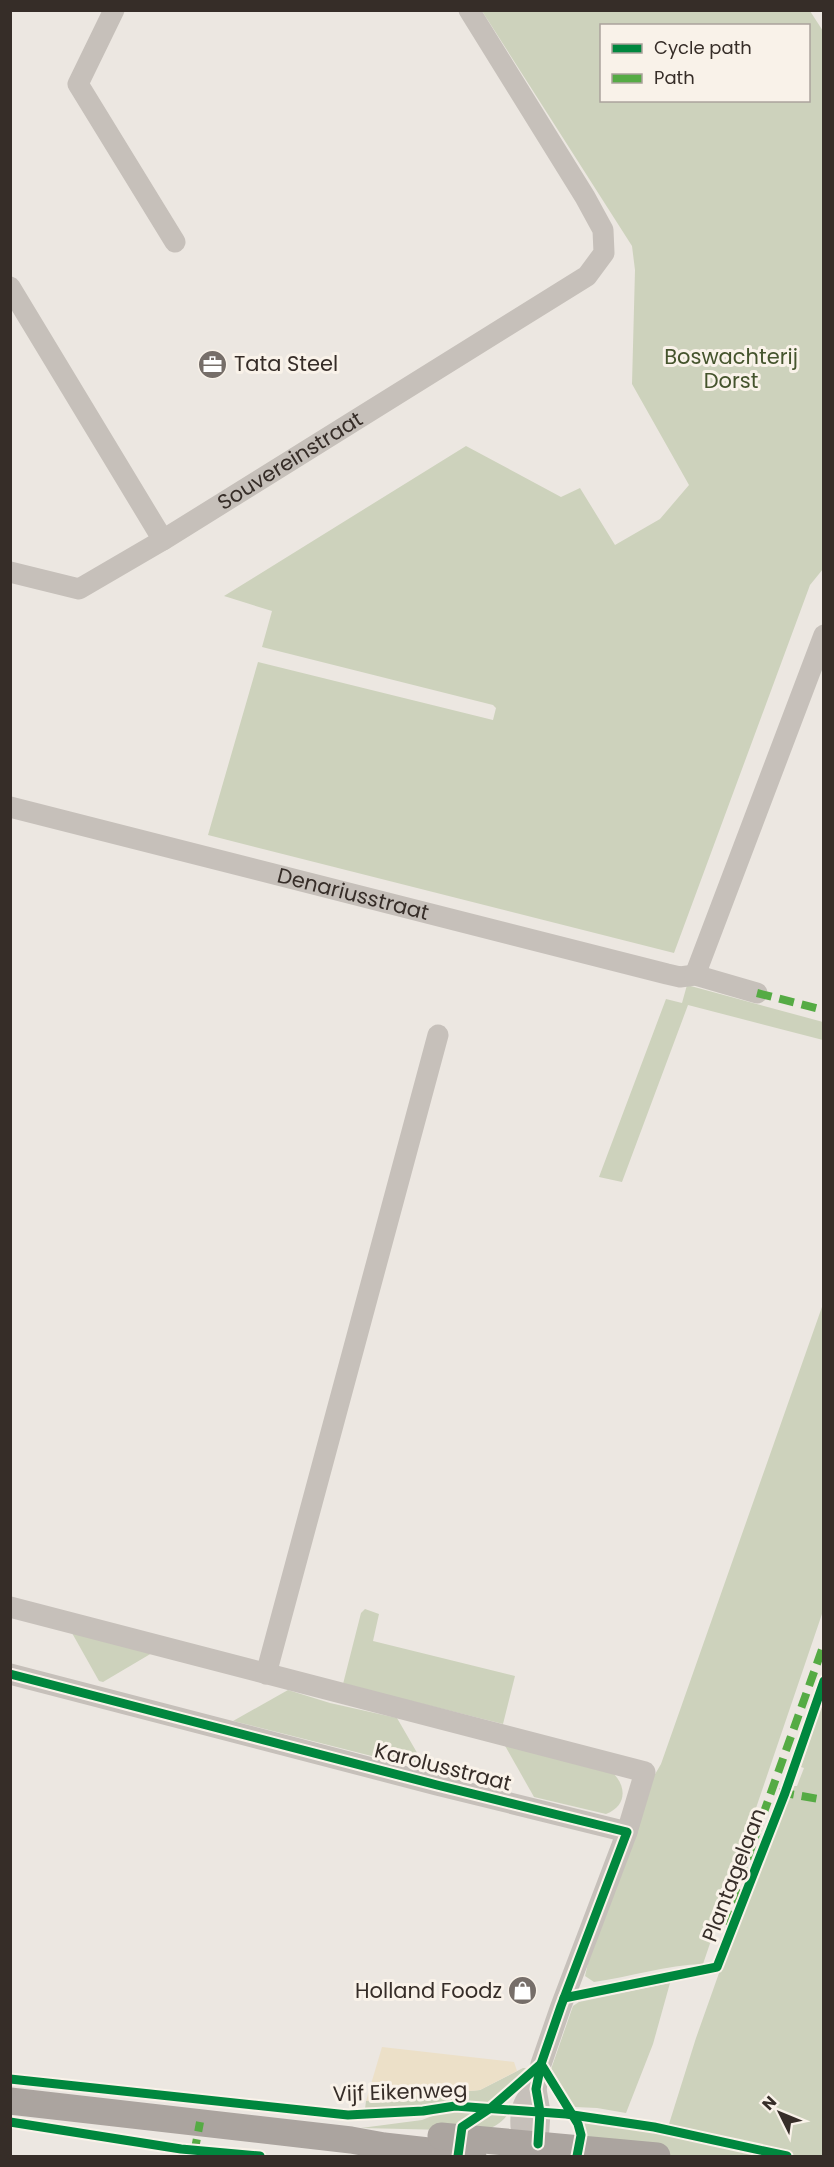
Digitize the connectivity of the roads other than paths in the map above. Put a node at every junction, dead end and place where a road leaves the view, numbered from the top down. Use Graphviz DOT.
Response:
graph roads {
  1 [pos="114,10"];
  2 [pos="469,10"];
  3 [pos="176,242"];
  4 [pos="10,287"];
  5 [pos="163,540"];
  6 [pos="10,572"];
  7 [pos="824,635"];
  8 [pos="10,807"];
  9 [pos="695,975"];
  10 [pos="757,993"];
  11 [pos="438,1035"];
  12 [pos="10,1607"];
  13 [pos="10,1674"];
  14 [pos="266,1674"];
  15 [pos="627,1832"];
  16 [pos="10,2101"];
  17 [pos="351,2140"];
  18 [pos="529,2148"];
  19 [pos="473,2157"];
  20 [pos="657,2157"];
  1 -- 3 [label="street"];
  2 -- 5 [label="street, Souvereinstraat"];
  4 -- 5 [label="street"];
  5 -- 6 [label="street, Souvereinstraat"];
  7 -- 9 [label="street"];
  8 -- 9 [label="street, Denariusstraat"];
  9 -- 10 [label="street, Denariusstraat"];
  11 -- 14 [label="street"];
  12 -- 14 [label="street"];
  13 -- 15 [label="street, Karolusstraat"];
  14 -- 15 [label="street"];
  15 -- 18 [label="street"];
  16 -- 17 [label="main road, Vijf Eikenweg"];
  17 -- 18 [label="main road, Vijf Eikenweg"];
  17 -- 19 [label="main road, Vijf Eikenweg"];
  18 -- 20 [label="main road, Vijf Eikenweg"];
}
